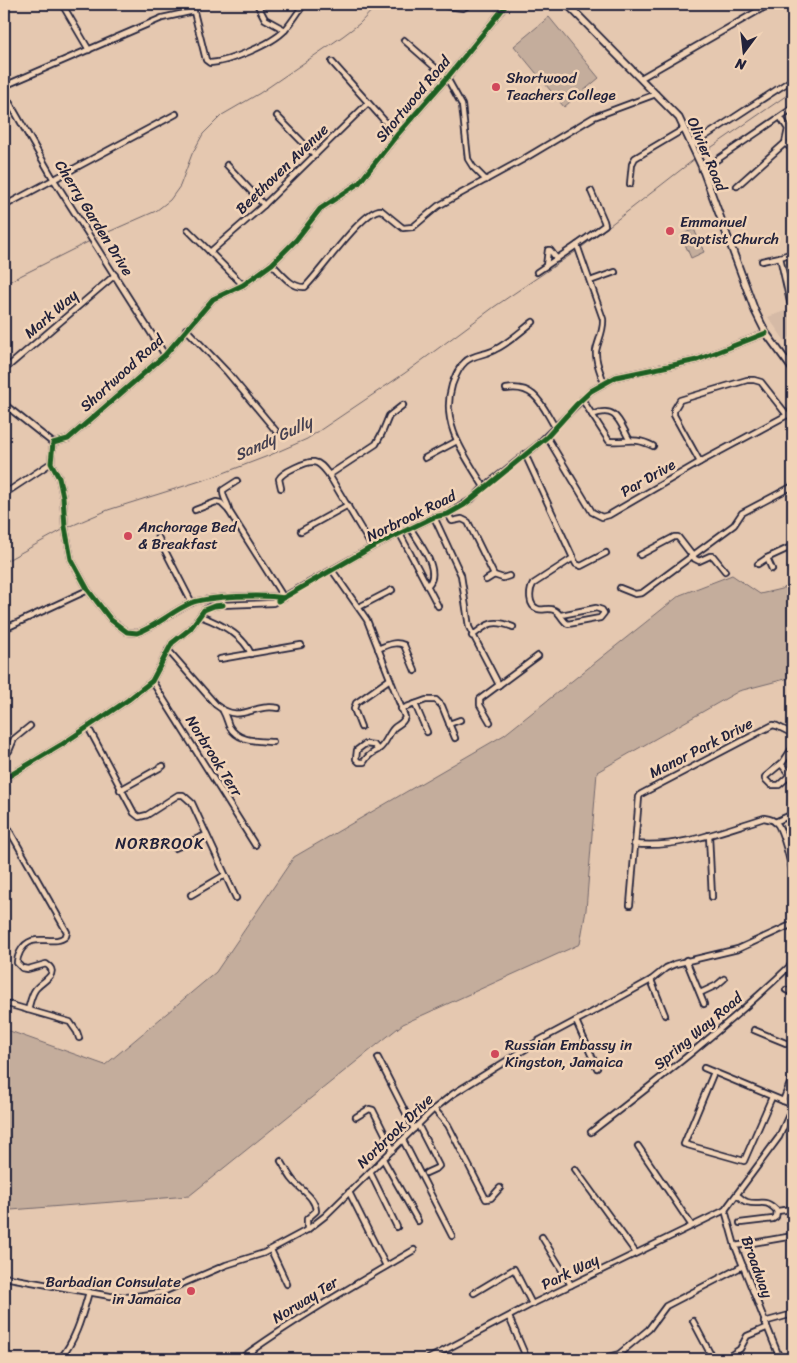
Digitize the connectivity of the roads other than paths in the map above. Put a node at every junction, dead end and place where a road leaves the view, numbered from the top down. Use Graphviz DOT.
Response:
graph roads {
  1 [pos="62,4"];
  2 [pos="192,4"];
  3 [pos="257,4"];
  4 [pos="304,4"];
  5 [pos="470,4"];
  6 [pos="497,4"];
  7 [pos="567,4"];
  8 [pos="770,4"];
  9 [pos="448,6"];
  10 [pos="505,6"];
  11 [pos="194,11"];
  12 [pos="285,30"];
  13 [pos="404,40"];
  14 [pos="89,50"];
  15 [pos="332,62"];
  16 [pos="447,78"];
  17 [pos="641,78"];
  18 [pos="793,79"];
  19 [pos="4,86"];
  20 [pos="4,93"];
  21 [pos="657,94"];
  22 [pos="368,103"];
  23 [pos="793,108"];
  24 [pos="176,114"];
  25 [pos="277,116"];
  26 [pos="781,118"];
  27 [pos="684,129"];
  28 [pos="397,135"];
  29 [pos="785,143"];
  30 [pos="693,147"];
  31 [pos="793,150"];
  32 [pos="315,155"];
  33 [pos="227,165"];
  34 [pos="702,168"];
  35 [pos="54,180"];
  36 [pos="486,180"];
  37 [pos="630,184"];
  38 [pos="737,186"];
  39 [pos="592,191"];
  40 [pos="264,205"];
  41 [pos="4,206"];
  42 [pos="188,230"];
  43 [pos="577,245"];
  44 [pos="210,252"];
  45 [pos="793,253"];
  46 [pos="780,257"];
  47 [pos="557,259"];
  48 [pos="762,261"];
  49 [pos="272,264"];
  50 [pos="546,266"];
  51 [pos="537,272"];
  52 [pos="615,272"];
  53 [pos="115,275"];
  54 [pos="590,281"];
  55 [pos="242,285"];
  56 [pos="790,302"];
  57 [pos="533,322"];
  58 [pos="186,329"];
  59 [pos="766,333"];
  60 [pos="164,355"];
  61 [pos="4,370"];
  62 [pos="793,370"];
  63 [pos="604,383"];
  64 [pos="506,389"];
  65 [pos="582,399"];
  66 [pos="4,404"];
  67 [pos="403,405"];
  68 [pos="793,412"];
  69 [pos="787,414"];
  70 [pos="592,415"];
  71 [pos="555,427"];
  72 [pos="276,431"];
  73 [pos="547,436"];
  74 [pos="629,440"];
  75 [pos="457,441"];
  76 [pos="53,443"];
  77 [pos="653,446"];
  78 [pos="525,454"];
  79 [pos="425,458"];
  80 [pos="700,462"];
  81 [pos="51,463"];
  82 [pos="329,475"];
  83 [pos="237,481"];
  84 [pos="793,486"];
  85 [pos="280,488"];
  86 [pos="484,488"];
  87 [pos="4,494"];
  88 [pos="348,505"];
  89 [pos="195,510"];
  90 [pos="228,511"];
  91 [pos="448,514"];
  92 [pos="434,517"];
  93 [pos="411,529"];
  94 [pos="301,531"];
  95 [pos="400,534"];
  96 [pos="158,538"];
  97 [pos="372,547"];
  98 [pos="793,548"];
  99 [pos="606,553"];
  100 [pos="640,555"];
  101 [pos="693,556"];
  102 [pos="573,558"];
  103 [pos="767,558"];
  104 [pos="758,564"];
  105 [pos="772,569"];
  106 [pos="332,570"];
  107 [pos="725,571"];
  108 [pos="494,575"];
  109 [pos="508,576"];
  110 [pos="486,580"];
  111 [pos="427,586"];
  112 [pos="620,588"];
  113 [pos="88,590"];
  114 [pos="392,590"];
  115 [pos="284,598"];
  116 [pos="192,603"];
  117 [pos="359,606"];
  118 [pos="438,606"];
  119 [pos="561,615"];
  120 [pos="200,616"];
  121 [pos="513,627"];
  122 [pos="4,629"];
  123 [pos="472,636"];
  124 [pos="301,645"];
  125 [pos="378,649"];
  126 [pos="168,650"];
  127 [pos="251,654"];
  128 [pos="538,656"];
  129 [pos="220,659"];
  130 [pos="415,671"];
  131 [pos="390,679"];
  132 [pos="152,680"];
  133 [pos="499,685"];
  134 [pos="415,704"];
  135 [pos="278,708"];
  136 [pos="402,709"];
  137 [pos="223,711"];
  138 [pos="460,720"];
  139 [pos="490,722"];
  140 [pos="449,724"];
  141 [pos="30,726"];
  142 [pos="88,727"];
  143 [pos="361,727"];
  144 [pos="427,732"];
  145 [pos="793,734"];
  146 [pos="455,738"];
  147 [pos="273,742"];
  148 [pos="793,747"];
  149 [pos="378,750"];
  150 [pos="4,755"];
  151 [pos="781,764"];
  152 [pos="163,766"];
  153 [pos="4,779"];
  154 [pos="120,790"];
  155 [pos="793,814"];
  156 [pos="4,821"];
  157 [pos="775,822"];
  158 [pos="206,835"];
  159 [pos="710,835"];
  160 [pos="634,844"];
  161 [pos="255,845"];
  162 [pos="175,848"];
  163 [pos="793,873"];
  164 [pos="225,875"];
  165 [pos="191,895"];
  166 [pos="712,897"];
  167 [pos="236,898"];
  168 [pos="630,905"];
  169 [pos="793,924"];
  170 [pos="686,960"];
  171 [pos="793,963"];
  172 [pos="724,979"];
  173 [pos="651,980"];
  174 [pos="786,990"];
  175 [pos="700,993"];
  176 [pos="793,993"];
  177 [pos="4,1002"];
  178 [pos="704,1004"];
  179 [pos="28,1010"];
  180 [pos="665,1015"];
  181 [pos="576,1021"];
  182 [pos="754,1030"];
  183 [pos="79,1038"];
  184 [pos="793,1046"];
  185 [pos="378,1058"];
  186 [pos="597,1068"];
  187 [pos="704,1068"];
  188 [pos="714,1072"];
  189 [pos="793,1076"];
  190 [pos="772,1097"];
  191 [pos="783,1101"];
  192 [pos="793,1106"];
  193 [pos="434,1109"];
  194 [pos="356,1117"];
  195 [pos="416,1127"];
  196 [pos="591,1132"];
  197 [pos="403,1140"];
  198 [pos="638,1146"];
  199 [pos="393,1150"];
  200 [pos="383,1159"];
  201 [pos="281,1161"];
  202 [pos="575,1169"];
  203 [pos="370,1172"];
  204 [pos="426,1173"];
  205 [pos="500,1188"];
  206 [pos="349,1192"];
  207 [pos="737,1194"];
  208 [pos="793,1209"];
  209 [pos="725,1210"];
  210 [pos="777,1211"];
  211 [pos="418,1221"];
  212 [pos="740,1223"];
  213 [pos="692,1226"];
  214 [pos="397,1227"];
  215 [pos="307,1230"];
  216 [pos="452,1236"];
  217 [pos="793,1236"];
  218 [pos="542,1237"];
  219 [pos="735,1246"];
  220 [pos="271,1250"];
  221 [pos="414,1250"];
  222 [pos="636,1253"];
  223 [pos="386,1266"];
  224 [pos="743,1266"];
  225 [pos="4,1278"];
  226 [pos="287,1284"];
  227 [pos="572,1285"];
  228 [pos="90,1292"];
  229 [pos="474,1293"];
  230 [pos="532,1304"];
  231 [pos="793,1314"];
  232 [pos="508,1317"];
  233 [pos="693,1320"];
  234 [pos="764,1322"];
  235 [pos="766,1328"];
  236 [pos="621,1357"];
  237 [pos="777,1358"];
  238 [pos="60,1359"];
  239 [pos="240,1359"];
  240 [pos="428,1359"];
  241 [pos="527,1359"];
  242 [pos="600,1359"];
  243 [pos="713,1359"];
  244 [pos="725,1359"];
  1 -- 14 [label="street"];
  2 -- 11 [label="street"];
  3 -- 12 [label="street"];
  4 -- 12 [label="street"];
  5 -- 9 [label="street"];
  6 -- 10 [label="street"];
  7 -- 17 [label="main road, Olivier Road"];
  8 -- 17 [label="street"];
  10 -- 16 [label="street, Shortwood Road"];
  11 -- 12 [label="street"];
  11 -- 14 [label="street"];
  13 -- 16 [label="street"];
  14 -- 19 [label="street"];
  15 -- 22 [label="street"];
  16 -- 28 [label="street, Shortwood Road"];
  16 -- 36 [label="street"];
  17 -- 21 [label="main road, Olivier Road"];
  18 -- 30 [label="street"];
  20 -- 35 [label="street, Cherry Garden Drive"];
  21 -- 27 [label="main road, Olivier Road"];
  21 -- 36 [label="street"];
  22 -- 28 [label="street"];
  22 -- 32 [label="street, Beethoven Avenue"];
  23 -- 26 [label="street"];
  24 -- 35 [label="street"];
  25 -- 32 [label="street"];
  26 -- 29 [label="street"];
  26 -- 34 [label="street"];
  27 -- 30 [label="main road, Olivier Road"];
  27 -- 37 [label="street"];
  28 -- 49 [label="street, Shortwood Road"];
  29 -- 31 [label="street"];
  29 -- 38 [label="street"];
  30 -- 34 [label="main road, Olivier Road"];
  32 -- 40 [label="street, Beethoven Avenue"];
  33 -- 40 [label="street"];
  34 -- 59 [label="main road, Olivier Road"];
  35 -- 41 [label="street"];
  35 -- 53 [label="street, Cherry Garden Drive"];
  36 -- 49 [label="street"];
  39 -- 43 [label="street"];
  40 -- 44 [label="street, Beethoven Avenue"];
  42 -- 44 [label="street"];
  43 -- 47 [label="street"];
  43 -- 54 [label="street"];
  44 -- 55 [label="street"];
  45 -- 46 [label="street"];
  46 -- 48 [label="street"];
  46 -- 56 [label="street"];
  47 -- 50 [label="street"];
  47 -- 50 [label="street"];
  49 -- 55 [label="street, Shortwood Road"];
  50 -- 51 [label="street"];
  52 -- 54 [label="street"];
  53 -- 60 [label="street, Cherry Garden Drive"];
  53 -- 61 [label="street, Mark Way"];
  54 -- 63 [label="street"];
  55 -- 58 [label="street, Shortwood Road"];
  57 -- 75 [label="street"];
  58 -- 60 [label="street, Shortwood Road"];
  58 -- 72 [label="street"];
  59 -- 62 [label="main road, Olivier Road"];
  59 -- 63 [label="street, Norbrook Road"];
  60 -- 76 [label="street, Shortwood Road"];
  63 -- 65 [label="street, Norbrook Road"];
  64 -- 71 [label="street"];
  65 -- 70 [label="street"];
  65 -- 71 [label="street, Norbrook Road"];
  66 -- 76 [label="street"];
  67 -- 82 [label="street"];
  68 -- 69 [label="street, Par Drive"];
  69 -- 80 [label="street, Par Drive"];
  69 -- 80 [label="street"];
  70 -- 74 [label="street"];
  70 -- 74 [label="street"];
  71 -- 73 [label="street, Norbrook Road"];
  73 -- 78 [label="street, Norbrook Road"];
  73 -- 80 [label="street, Par Drive"];
  74 -- 77 [label="street"];
  75 -- 79 [label="street"];
  75 -- 86 [label="street"];
  76 -- 81 [label="street"];
  78 -- 86 [label="street, Norbrook Road"];
  78 -- 102 [label="street"];
  81 -- 87 [label="street"];
  81 -- 113 [label="street"];
  82 -- 85 [label="street"];
  82 -- 88 [label="street"];
  83 -- 90 [label="street"];
  84 -- 101 [label="street"];
  86 -- 91 [label="street, Norbrook Road"];
  88 -- 94 [label="street"];
  88 -- 97 [label="street"];
  89 -- 90 [label="street"];
  90 -- 115 [label="street"];
  91 -- 92 [label="street, Norbrook Road"];
  91 -- 108 [label="street"];
  92 -- 93 [label="street, Norbrook Road"];
  92 -- 123 [label="street"];
  93 -- 95 [label="street, Norbrook Road"];
  93 -- 111 [label="street"];
  95 -- 97 [label="street, Norbrook Road"];
  95 -- 111 [label="street"];
  96 -- 116 [label="street"];
  97 -- 106 [label="street, Norbrook Road"];
  98 -- 103 [label="street"];
  99 -- 102 [label="street"];
  100 -- 101 [label="street"];
  101 -- 107 [label="street"];
  101 -- 112 [label="street"];
  102 -- 119 [label="street"];
  103 -- 104 [label="street"];
  103 -- 105 [label="street"];
  106 -- 115 [label="street, Norbrook Road"];
  106 -- 117 [label="street"];
  108 -- 109 [label="street"];
  108 -- 110 [label="street"];
  111 -- 118 [label="street"];
  113 -- 116 [label="street"];
  113 -- 122 [label="street"];
  114 -- 117 [label="street"];
  115 -- 116 [label="street"];
  115 -- 120 [label="street, Norbrook Road"];
  117 -- 125 [label="street"];
  119 -- 119 [label="street"];
  120 -- 126 [label="street, Norbrook Road"];
  120 -- 127 [label="street"];
  121 -- 123 [label="street"];
  123 -- 133 [label="street"];
  124 -- 127 [label="street"];
  125 -- 130 [label="street"];
  125 -- 131 [label="street"];
  126 -- 132 [label="street, Norbrook Road"];
  126 -- 137 [label="street"];
  127 -- 129 [label="street"];
  128 -- 133 [label="street"];
  131 -- 136 [label="street"];
  131 -- 143 [label="street"];
  132 -- 142 [label="street, Norbrook Road"];
  132 -- 161 [label="street, Norbrook Terr"];
  133 -- 139 [label="street"];
  134 -- 136 [label="street"];
  134 -- 140 [label="street"];
  134 -- 144 [label="street"];
  135 -- 137 [label="street"];
  136 -- 149 [label="street"];
  137 -- 147 [label="street"];
  138 -- 140 [label="street"];
  140 -- 146 [label="street"];
  141 -- 150 [label="street"];
  142 -- 153 [label="street, Norbrook Road"];
  142 -- 154 [label="street"];
  145 -- 160 [label="street, Manor Park Drive"];
  148 -- 151 [label="street"];
  149 -- 149 [label="street"];
  151 -- 151 [label="street"];
  152 -- 154 [label="street"];
  154 -- 158 [label="street"];
  155 -- 157 [label="street"];
  156 -- 179 [label="street"];
  157 -- 159 [label="street"];
  157 -- 163 [label="street"];
  158 -- 162 [label="street"];
  158 -- 164 [label="street"];
  159 -- 160 [label="street"];
  159 -- 166 [label="street"];
  160 -- 168 [label="street, Manor Park Drive"];
  164 -- 165 [label="street"];
  164 -- 167 [label="street"];
  169 -- 170 [label="street, Norbrook Drive"];
  170 -- 173 [label="street, Norbrook Drive"];
  170 -- 175 [label="street"];
  171 -- 196 [label="street, Spring Way Road"];
  172 -- 175 [label="street"];
  173 -- 180 [label="street"];
  173 -- 181 [label="street, Norbrook Drive"];
  174 -- 176 [label="street"];
  175 -- 178 [label="street"];
  177 -- 179 [label="street"];
  179 -- 183 [label="street"];
  181 -- 186 [label="street"];
  181 -- 193 [label="street, Norbrook Drive"];
  182 -- 184 [label="street"];
  185 -- 195 [label="street"];
  187 -- 188 [label="street"];
  188 -- 190 [label="street"];
  188 -- 190 [label="street"];
  189 -- 191 [label="street"];
  190 -- 191 [label="street"];
  191 -- 192 [label="street"];
  192 -- 207 [label="street"];
  193 -- 195 [label="street, Norbrook Drive"];
  193 -- 205 [label="street"];
  194 -- 199 [label="street"];
  195 -- 197 [label="street, Norbrook Drive"];
  195 -- 204 [label="street"];
  197 -- 199 [label="street, Norbrook Drive"];
  197 -- 216 [label="street"];
  198 -- 213 [label="street"];
  199 -- 200 [label="street, Norbrook Drive"];
  200 -- 203 [label="street, Norbrook Drive"];
  200 -- 211 [label="street"];
  201 -- 215 [label="street"];
  202 -- 222 [label="street"];
  203 -- 206 [label="street, Norbrook Drive"];
  203 -- 214 [label="street"];
  206 -- 215 [label="street, Norbrook Drive"];
  206 -- 223 [label="street"];
  207 -- 209 [label="street"];
  207 -- 210 [label="street"];
  208 -- 210 [label="street"];
  209 -- 213 [label="street, Park Way"];
  209 -- 219 [label="street, Broadway"];
  210 -- 212 [label="street"];
  213 -- 222 [label="street, Park Way"];
  215 -- 220 [label="street, Norbrook Drive"];
  217 -- 219 [label="street"];
  218 -- 227 [label="street"];
  219 -- 224 [label="street, Broadway"];
  220 -- 226 [label="street"];
  220 -- 228 [label="street, Norbrook Drive"];
  221 -- 223 [label="street, Norway Ter"];
  222 -- 227 [label="street, Park Way"];
  223 -- 239 [label="street, Norway Ter"];
  224 -- 234 [label="street, Broadway"];
  224 -- 236 [label="street"];
  225 -- 228 [label="street, Norbrook Drive"];
  227 -- 230 [label="street, Park Way"];
  228 -- 238 [label="street"];
  229 -- 230 [label="street"];
  230 -- 232 [label="street, Park Way"];
  231 -- 234 [label="street"];
  232 -- 240 [label="street, Park Way"];
  232 -- 241 [label="street"];
  233 -- 243 [label="street"];
  234 -- 235 [label="street, Broadway"];
  235 -- 237 [label="street, Broadway"];
  235 -- 244 [label="street"];
  236 -- 242 [label="street"];
}
